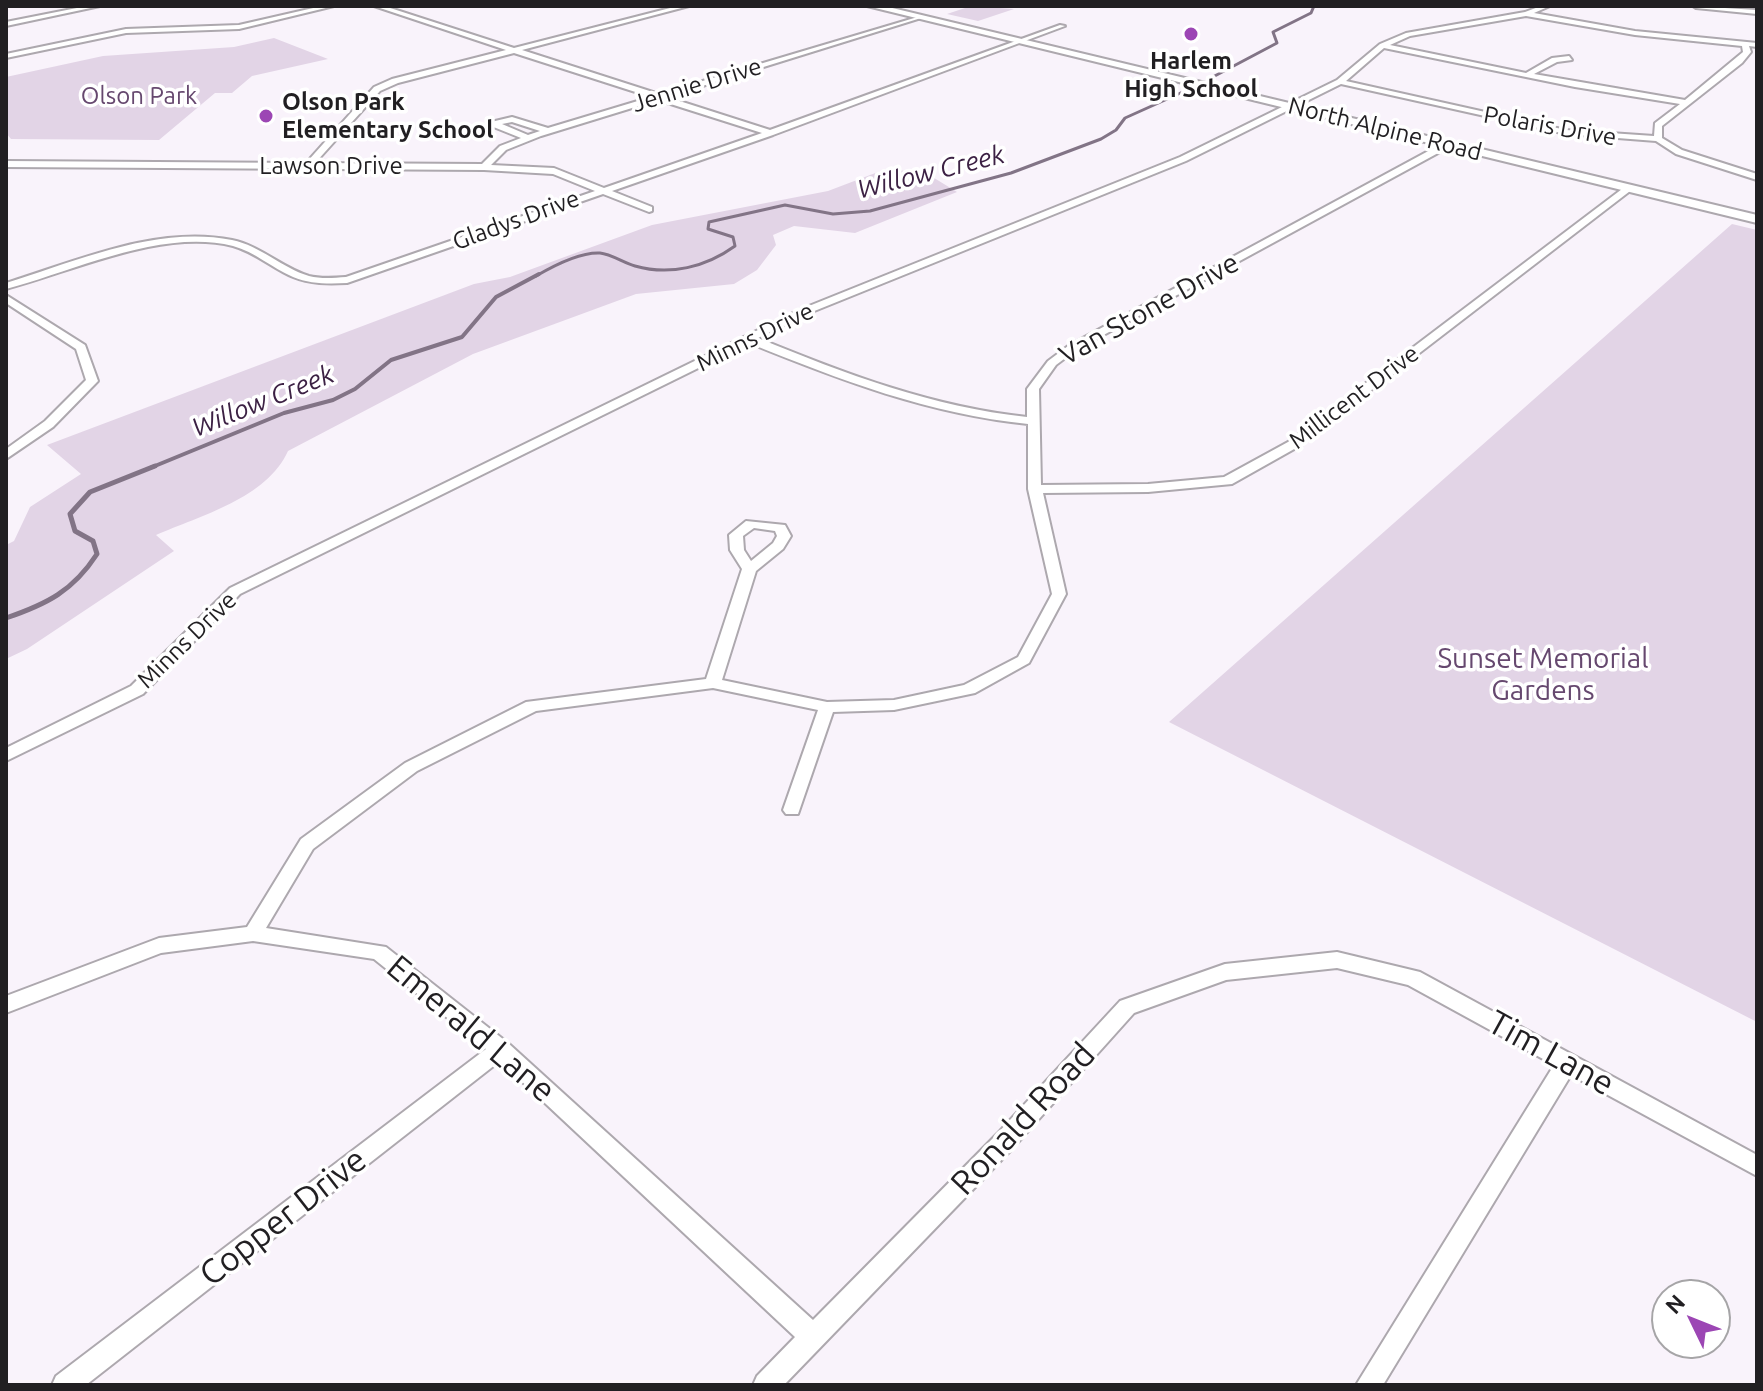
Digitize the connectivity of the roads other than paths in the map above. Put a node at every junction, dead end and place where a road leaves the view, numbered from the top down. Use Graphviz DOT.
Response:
graph roads {
  1 [pos="97,6"];
  2 [pos="331,6"];
  3 [pos="377,6"];
  4 [pos="686,6"];
  5 [pos="872,6"];
  6 [pos="1547,6"];
  7 [pos="1696,6"];
  8 [pos="1757,12"];
  9 [pos="1526,14"];
  10 [pos="919,17"];
  11 [pos="6,24"];
  12 [pos="1062,26"];
  13 [pos="1020,42"];
  14 [pos="1745,44"];
  15 [pos="1757,45"];
  16 [pos="1383,46"];
  17 [pos="517,51"];
  18 [pos="6,56"];
  19 [pos="1569,58"];
  20 [pos="1527,75"];
  21 [pos="1340,82"];
  22 [pos="655,96"];
  23 [pos="1685,102"];
  24 [pos="1287,106"];
  25 [pos="549,131"];
  26 [pos="770,133"];
  27 [pos="529,138"];
  28 [pos="1658,139"];
  29 [pos="1448,144"];
  30 [pos="6,164"];
  31 [pos="308,166"];
  32 [pos="484,167"];
  33 [pos="1757,177"];
  34 [pos="1629,188"];
  35 [pos="603,189"];
  36 [pos="649,209"];
  37 [pos="1757,219"];
  38 [pos="6,286"];
  39 [pos="6,298"];
  40 [pos="750,339"];
  41 [pos="1034,421"];
  42 [pos="6,455"];
  43 [pos="1035,489"];
  44 [pos="749,569"];
  45 [pos="713,683"];
  46 [pos="827,707"];
  47 [pos="6,755"];
  48 [pos="792,810"];
  49 [pos="253,934"];
  50 [pos="1337,960"];
  51 [pos="6,1005"];
  52 [pos="501,1049"];
  53 [pos="1567,1062"];
  54 [pos="1757,1166"];
  55 [pos="811,1335"];
  56 [pos="65,1385"];
  57 [pos="766,1385"];
  58 [pos="1369,1385"];
  1 -- 11 [label="street"];
  2 -- 18 [label="street"];
  3 -- 17 [label="street"];
  4 -- 17 [label="street"];
  5 -- 10 [label="main road, North Alpine Road"];
  6 -- 9 [label="street, Minns Drive"];
  7 -- 8 [label="street"];
  9 -- 14 [label="street"];
  9 -- 16 [label="street, Minns Drive"];
  10 -- 13 [label="main road, North Alpine Road"];
  10 -- 22 [label="street, Jennie Drive"];
  12 -- 13 [label="street, Gladys Drive"];
  13 -- 24 [label="main road, North Alpine Road"];
  13 -- 26 [label="street, Gladys Drive"];
  14 -- 15 [label="street"];
  14 -- 23 [label="street"];
  16 -- 20 [label="street"];
  16 -- 21 [label="street, Minns Drive"];
  17 -- 22 [label="street"];
  17 -- 31 [label="street"];
  19 -- 20 [label="street"];
  20 -- 23 [label="street"];
  21 -- 24 [label="street, Minns Drive"];
  21 -- 28 [label="street, Polaris Drive"];
  22 -- 25 [label="street, Jennie Drive"];
  22 -- 26 [label="street"];
  23 -- 28 [label="street"];
  24 -- 29 [label="main road, North Alpine Road"];
  24 -- 40 [label="street, Minns Drive"];
  25 -- 27 [label="street, Jennie Drive"];
  25 -- 27 [label="street"];
  26 -- 35 [label="street, Gladys Drive"];
  27 -- 32 [label="street, Jennie Drive"];
  28 -- 33 [label="street, Polaris Drive"];
  29 -- 34 [label="main road, North Alpine Road"];
  29 -- 41 [label="street, Van Stone Drive"];
  30 -- 31 [label="street, Lawson Drive"];
  31 -- 32 [label="street, Lawson Drive"];
  32 -- 35 [label="street, Lawson Drive"];
  34 -- 37 [label="main road, North Alpine Road"];
  34 -- 43 [label="street, Millicent Drive"];
  35 -- 36 [label="street, Lawson Drive"];
  35 -- 38 [label="street, Gladys Drive"];
  39 -- 42 [label="street"];
  40 -- 41 [label="street"];
  40 -- 47 [label="street, Minns Drive"];
  41 -- 43 [label="street, Van Stone Drive"];
  43 -- 46 [label="street, Van Stone Drive"];
  44 -- 45 [label="street"];
  45 -- 46 [label="street, Van Stone Drive"];
  45 -- 49 [label="street, Van Stone Drive"];
  46 -- 48 [label="street"];
  49 -- 51 [label="street, Emerald Lane"];
  49 -- 52 [label="street, Emerald Lane"];
  50 -- 53 [label="street, Tim Lane"];
  50 -- 55 [label="street, Ronald Road"];
  52 -- 55 [label="street, Emerald Lane"];
  52 -- 56 [label="street, Copper Drive"];
  53 -- 54 [label="street, Tim Lane"];
  53 -- 58 [label="street"];
  55 -- 57 [label="street, Ronald Road"];
}
